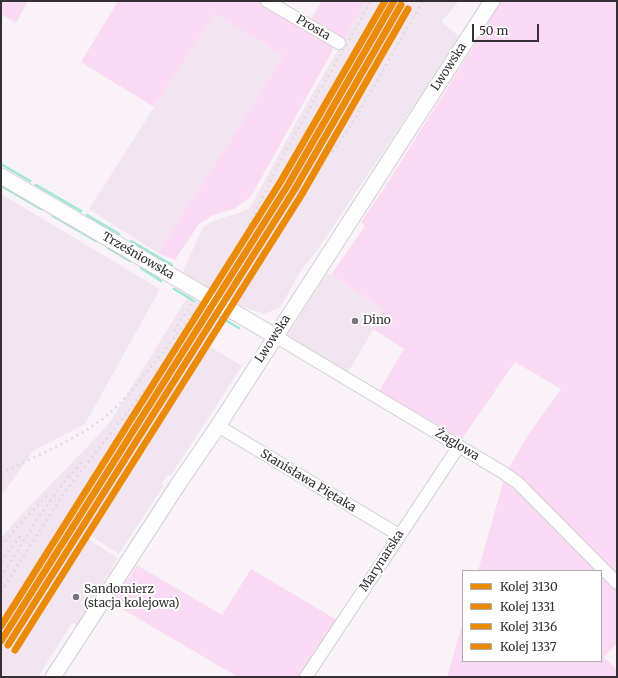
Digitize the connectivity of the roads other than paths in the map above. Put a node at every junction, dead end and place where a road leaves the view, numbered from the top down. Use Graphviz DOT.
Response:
graph roads {
  1 [pos="267,1"];
  2 [pos="492,1"];
  3 [pos="339,43"];
  4 [pos="1,176"];
  5 [pos="275,336"];
  6 [pos="218,426"];
  7 [pos="459,446"];
  8 [pos="399,535"];
  9 [pos="617,582"];
  10 [pos="53,677"];
  11 [pos="306,677"];
  1 -- 3 [label="street, Prosta"];
  2 -- 5 [label="main road, Lwowska"];
  4 -- 5 [label="main road, Trześniowska"];
  5 -- 6 [label="main road, Lwowska"];
  5 -- 7 [label="street, Żaglowa"];
  6 -- 8 [label="street, Stanisława Piętaka"];
  6 -- 10 [label="main road, Lwowska"];
  7 -- 8 [label="street, Marynarska"];
  7 -- 9 [label="street, Żaglowa"];
  8 -- 11 [label="street, Marynarska"];
}
